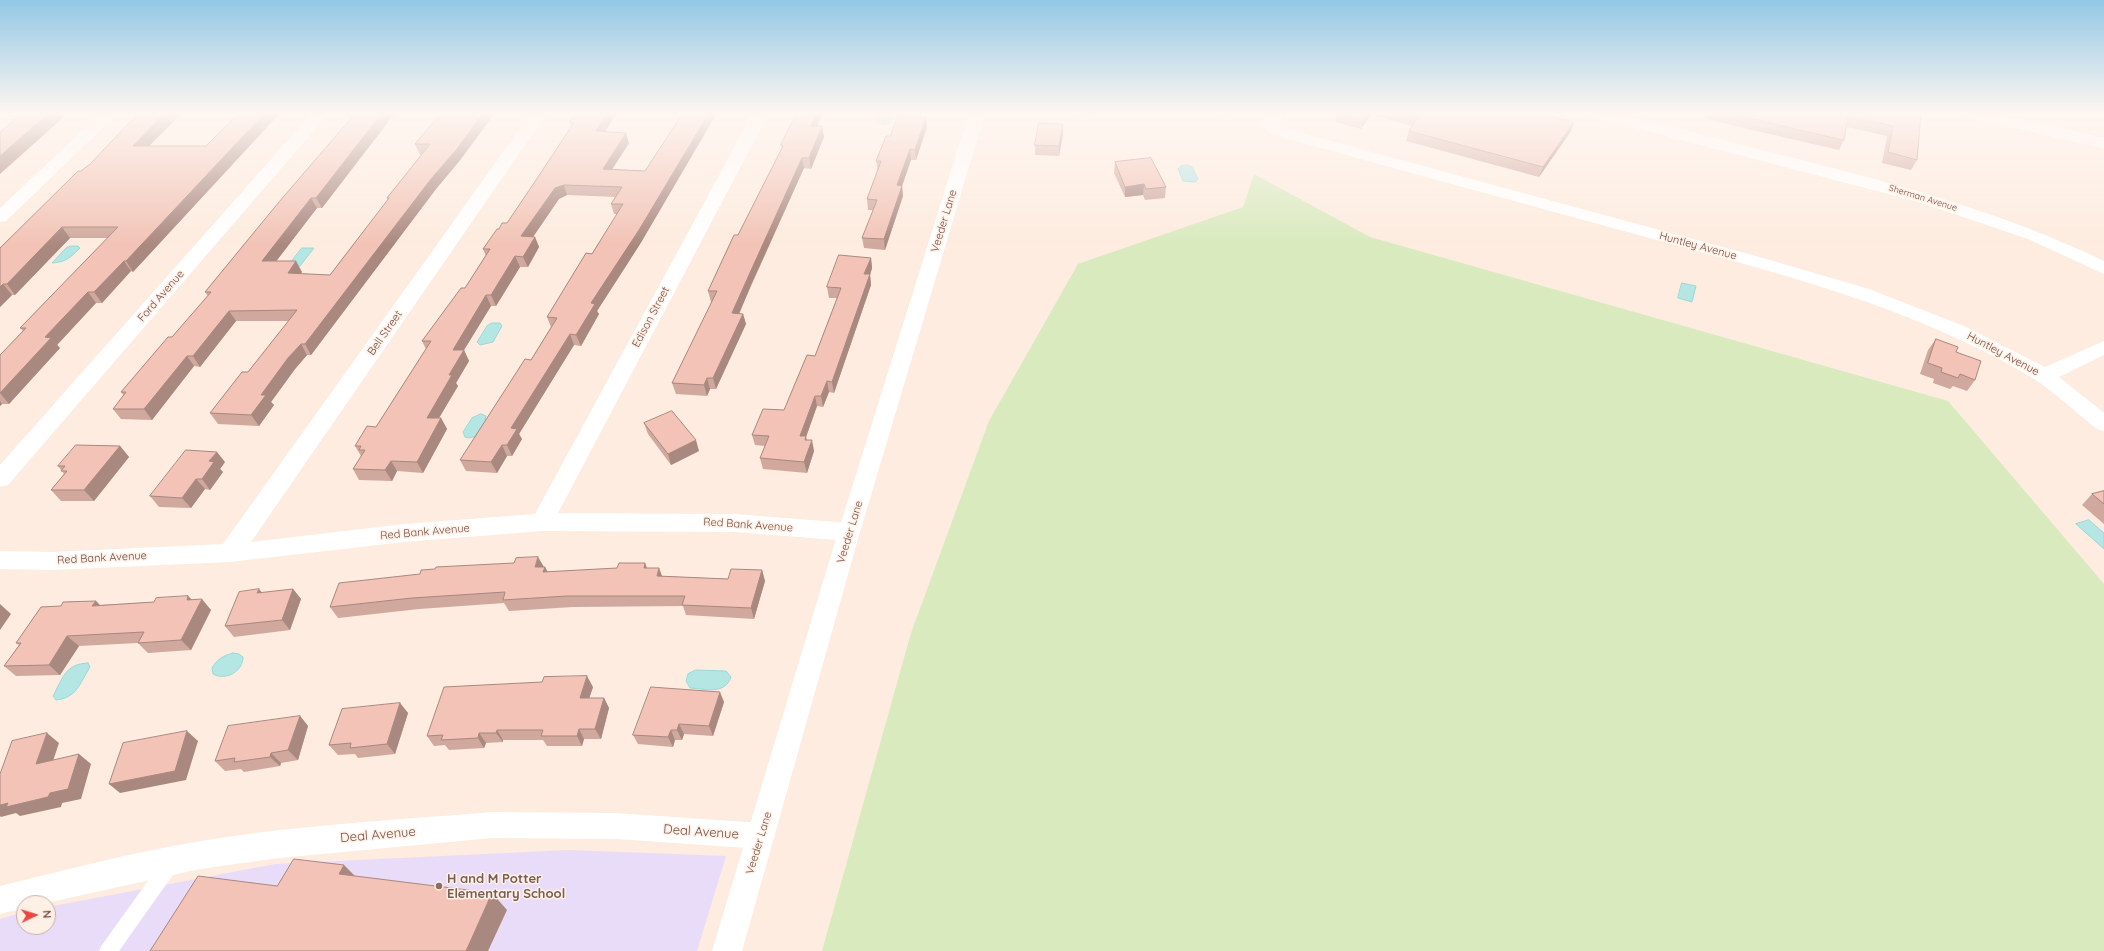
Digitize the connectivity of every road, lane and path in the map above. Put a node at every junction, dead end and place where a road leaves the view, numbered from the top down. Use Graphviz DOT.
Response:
graph roads {
  1 [pos="63,157"];
  2 [pos="282,157"];
  3 [pos="508,157"];
  4 [pos="737,157"];
  5 [pos="963,157"];
  6 [pos="1374,157"];
  7 [pos="1770,157"];
  8 [pos="0,217"];
  9 [pos="2104,268"];
  10 [pos="2104,348"];
  11 [pos="2044,376"];
  12 [pos="2104,424"];
  13 [pos="0,479"];
  14 [pos="542,522"];
  15 [pos="850,532"];
  16 [pos="230,553"];
  17 [pos="0,560"];
  18 [pos="761,836"];
  19 [pos="173,860"];
  20 [pos="0,900"];
  21 [pos="108,951"];
  22 [pos="727,951"];
  1 -- 8 [label="street"];
  2 -- 13 [label="street, Ford Avenue"];
  3 -- 16 [label="street, Bell Street"];
  4 -- 14 [label="street, Edison Street"];
  5 -- 15 [label="street, Veeder Lane"];
  6 -- 11 [label="street, Huntley Avenue"];
  7 -- 9 [label="street, Sherman Avenue"];
  10 -- 11 [label="street"];
  11 -- 12 [label="street, Huntley Avenue"];
  14 -- 15 [label="street, Red Bank Avenue"];
  14 -- 16 [label="street, Red Bank Avenue"];
  15 -- 18 [label="street, Veeder Lane"];
  16 -- 17 [label="street, Red Bank Avenue"];
  18 -- 19 [label="street, Deal Avenue"];
  18 -- 22 [label="street, Veeder Lane"];
  19 -- 20 [label="street, Deal Avenue"];
  19 -- 21 [label="lane"];
}
